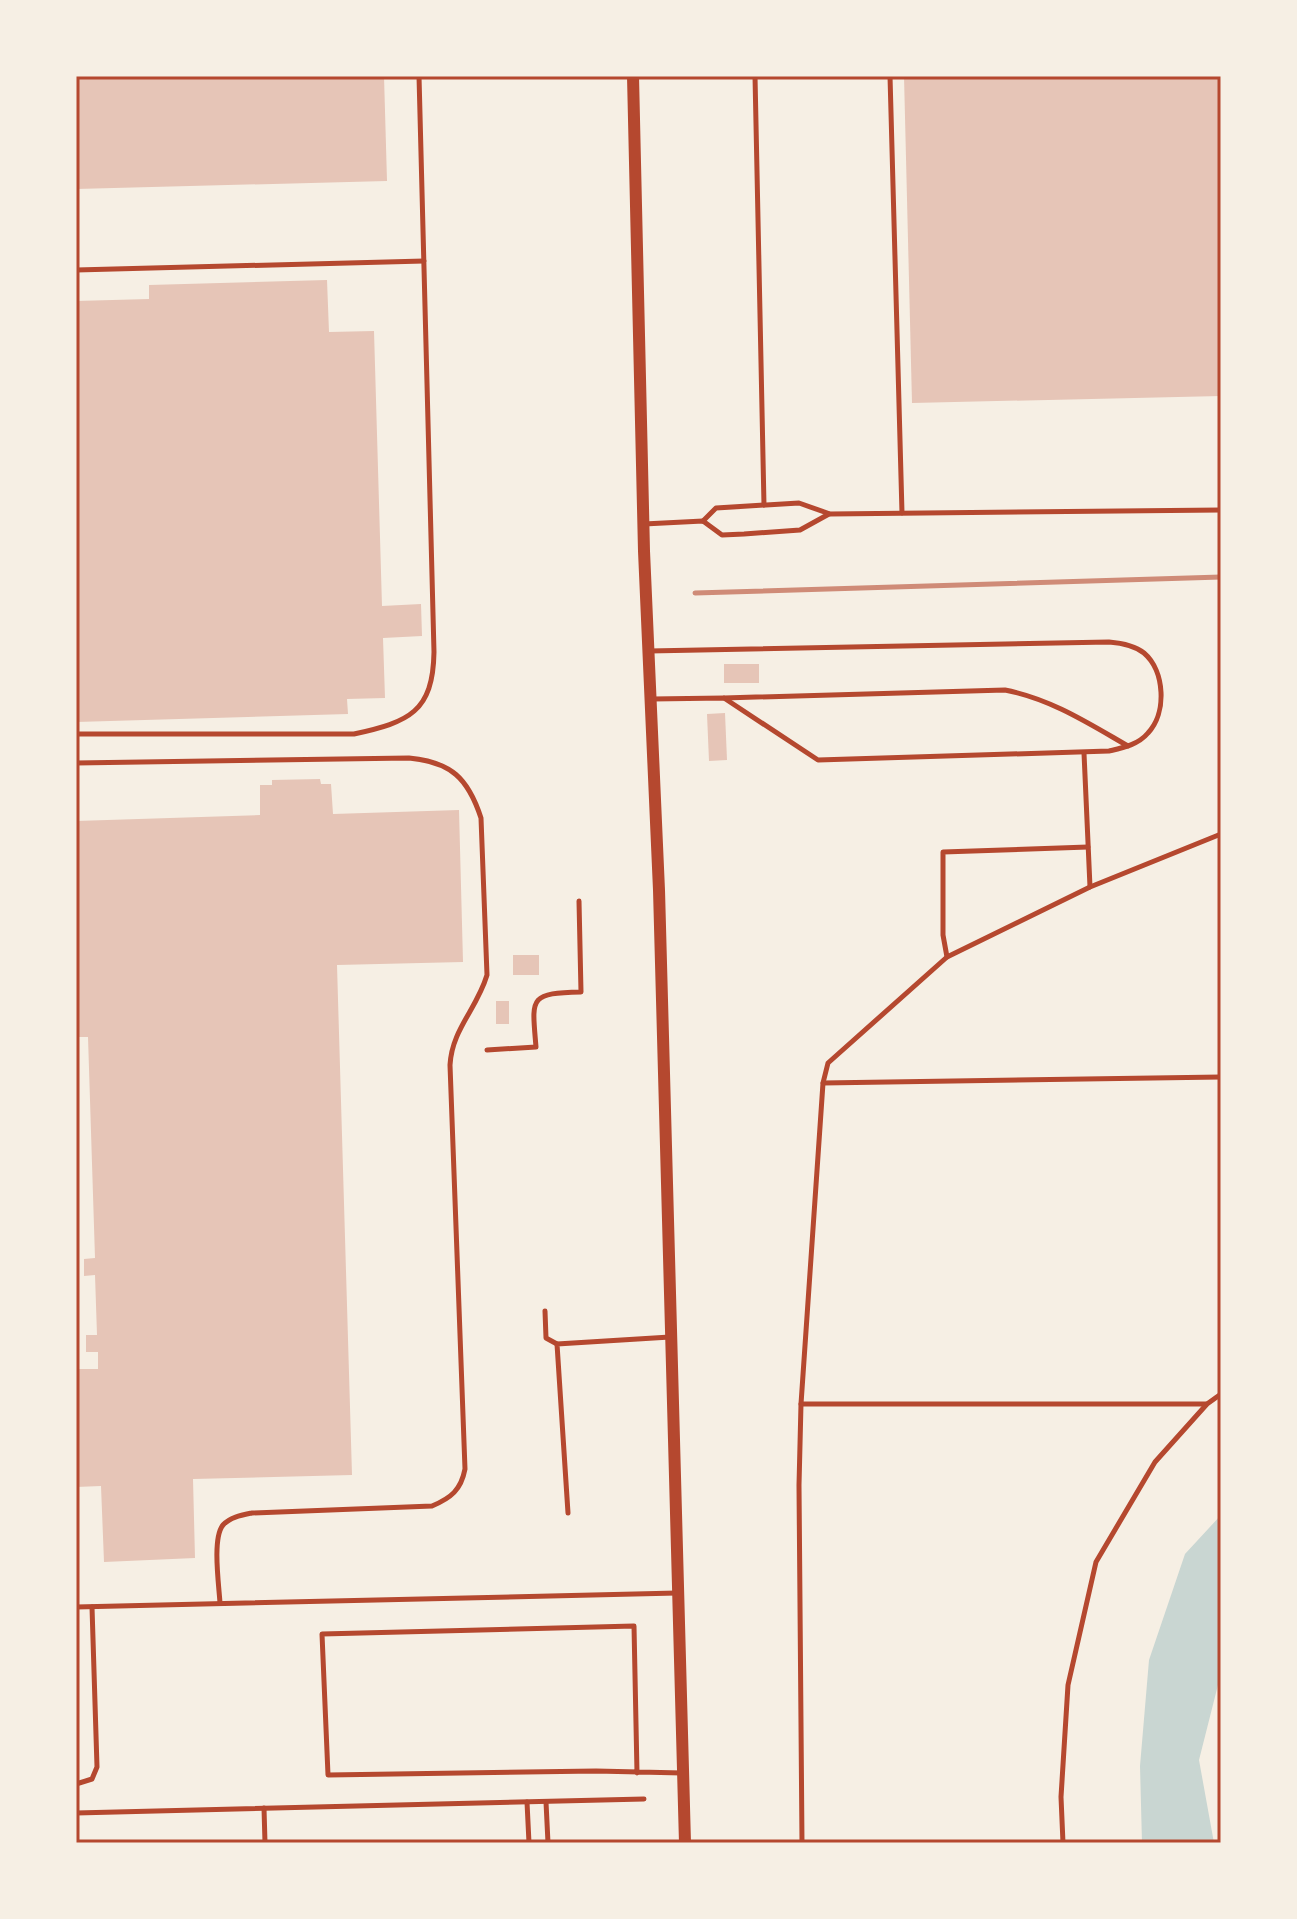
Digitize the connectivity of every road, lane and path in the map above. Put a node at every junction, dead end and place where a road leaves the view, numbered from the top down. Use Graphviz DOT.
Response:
graph roads {
  1 [pos="419,76"];
  2 [pos="633,76"];
  3 [pos="755,76"];
  4 [pos="890,76"];
  5 [pos="424,261"];
  6 [pos="76,270"];
  7 [pos="764,505"];
  8 [pos="1221,510"];
  9 [pos="902,513"];
  10 [pos="830,514"];
  11 [pos="703,521"];
  12 [pos="643,524"];
  13 [pos="648,651"];
  14 [pos="724,698"];
  15 [pos="650,699"];
  16 [pos="76,734"];
  17 [pos="1129,746"];
  18 [pos="1084,753"];
  19 [pos="76,763"];
  20 [pos="1221,834"];
  21 [pos="1088,847"];
  22 [pos="1090,887"];
  23 [pos="579,901"];
  24 [pos="947,957"];
  25 [pos="487,1050"];
  26 [pos="1221,1077"];
  27 [pos="823,1083"];
  28 [pos="545,1311"];
  29 [pos="671,1337"];
  30 [pos="557,1344"];
  31 [pos="1221,1394"];
  32 [pos="801,1404"];
  33 [pos="1207,1404"];
  34 [pos="568,1513"];
  35 [pos="678,1593"];
  36 [pos="220,1603"];
  37 [pos="76,1607"];
  38 [pos="92,1607"];
  39 [pos="637,1773"];
  40 [pos="683,1773"];
  41 [pos="76,1784"];
  42 [pos="644,1799"];
  43 [pos="527,1802"];
  44 [pos="546,1802"];
  45 [pos="264,1808"];
  46 [pos="76,1813"];
  47 [pos="265,1843"];
  48 [pos="529,1843"];
  49 [pos="548,1843"];
  50 [pos="685,1843"];
  51 [pos="802,1843"];
  52 [pos="1063,1843"];
  1 -- 5 [label="lane"];
  2 -- 12 [label="street"];
  3 -- 7 [label="lane"];
  4 -- 9 [label="lane"];
  5 -- 6 [label="lane"];
  5 -- 16 [label="lane"];
  7 -- 10 [label="lane"];
  7 -- 11 [label="lane"];
  8 -- 9 [label="lane"];
  9 -- 10 [label="lane"];
  10 -- 11 [label="lane"];
  11 -- 12 [label="lane"];
  12 -- 13 [label="street"];
  13 -- 15 [label="street"];
  13 -- 17 [label="lane"];
  14 -- 15 [label="lane"];
  14 -- 17 [label="lane"];
  14 -- 18 [label="lane"];
  15 -- 29 [label="street"];
  17 -- 18 [label="lane"];
  18 -- 21 [label="lane"];
  19 -- 36 [label="lane"];
  20 -- 22 [label="lane"];
  21 -- 22 [label="lane"];
  21 -- 24 [label="lane"];
  22 -- 24 [label="lane"];
  23 -- 25 [label="lane"];
  24 -- 27 [label="lane"];
  26 -- 27 [label="lane"];
  27 -- 32 [label="lane"];
  28 -- 30 [label="lane"];
  29 -- 30 [label="lane"];
  29 -- 35 [label="street"];
  30 -- 34 [label="lane"];
  31 -- 33 [label="lane"];
  32 -- 33 [label="lane"];
  32 -- 51 [label="lane"];
  33 -- 52 [label="lane"];
  35 -- 36 [label="lane"];
  35 -- 40 [label="street"];
  36 -- 38 [label="lane"];
  37 -- 38 [label="lane"];
  38 -- 41 [label="lane"];
  39 -- 39 [label="lane"];
  39 -- 40 [label="lane"];
  40 -- 50 [label="street"];
  42 -- 44 [label="lane"];
  43 -- 44 [label="lane"];
  43 -- 45 [label="lane"];
  43 -- 48 [label="lane"];
  44 -- 49 [label="lane"];
  45 -- 46 [label="lane"];
  45 -- 47 [label="lane"];
}
